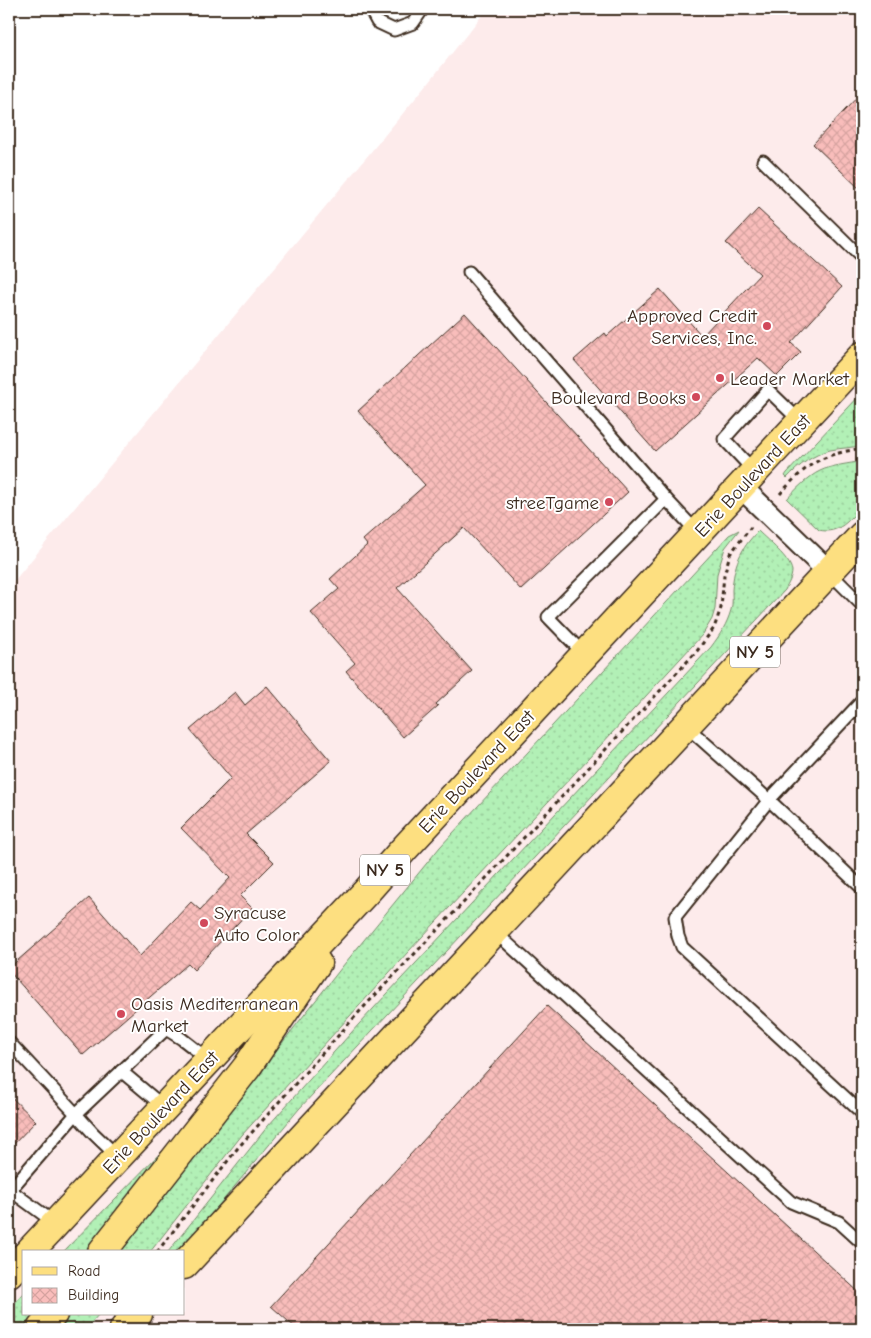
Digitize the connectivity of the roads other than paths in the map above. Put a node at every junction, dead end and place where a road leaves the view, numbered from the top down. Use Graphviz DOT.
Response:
graph roads {
  1 [pos="370,9"];
  2 [pos="421,9"];
  3 [pos="763,162"];
  4 [pos="862,258"];
  5 [pos="469,272"];
  6 [pos="862,356"];
  7 [pos="801,422"];
  8 [pos="748,480"];
  9 [pos="666,499"];
  10 [pos="698,533"];
  11 [pos="862,536"];
  12 [pos="829,572"];
  13 [pos="862,605"];
  14 [pos="585,654"];
  15 [pos="862,701"];
  16 [pos="686,726"];
  17 [pos="769,800"];
  18 [pos="862,888"];
  19 [pos="366,892"];
  20 [pos="494,931"];
  21 [pos="9,1042"];
  22 [pos="209,1060"];
  23 [pos="121,1071"];
  24 [pos="164,1107"];
  25 [pos="862,1113"];
  26 [pos="76,1114"];
  27 [pos="118,1157"];
  28 [pos="55,1223"];
  29 [pos="862,1243"];
  30 [pos="31,1250"];
  31 [pos="104,1250"];
  32 [pos="22,1259"];
  33 [pos="185,1264"];
  34 [pos="9,1273"];
  35 [pos="51,1316"];
  36 [pos="136,1316"];
  37 [pos="41,1329"];
  38 [pos="124,1329"];
  1 -- 2 [label="lane"];
  3 -- 4 [label="lane"];
  5 -- 9 [label="lane"];
  6 -- 7 [label="main road, Erie Boulevard East / NY 5"];
  7 -- 8 [label="main road, Erie Boulevard East / NY 5"];
  7 -- 8 [label="lane"];
  8 -- 10 [label="main road, Erie Boulevard East / NY 5"];
  8 -- 12 [label="street"];
  9 -- 10 [label="lane"];
  9 -- 14 [label="lane"];
  10 -- 14 [label="main road, Erie Boulevard East / NY 5"];
  11 -- 12 [label="main road, NY 5"];
  12 -- 13 [label="lane"];
  12 -- 16 [label="main road, NY 5"];
  14 -- 19 [label="main road, Erie Boulevard East / NY 5"];
  15 -- 17 [label="lane"];
  16 -- 17 [label="lane"];
  16 -- 20 [label="main road, NY 5"];
  17 -- 18 [label="lane"];
  17 -- 25 [label="lane"];
  19 -- 22 [label="main road, Erie Boulevard East / NY 5"];
  19 -- 31 [label="main road"];
  20 -- 29 [label="lane"];
  20 -- 33 [label="main road, NY 5"];
  21 -- 26 [label="lane"];
  22 -- 23 [label="lane"];
  22 -- 24 [label="main road, Erie Boulevard East / NY 5"];
  23 -- 24 [label="lane"];
  23 -- 26 [label="lane"];
  24 -- 27 [label="main road, Erie Boulevard East / NY 5"];
  26 -- 27 [label="lane"];
  26 -- 28 [label="lane"];
  27 -- 28 [label="main road, Erie Boulevard East / NY 5"];
  28 -- 30 [label="main road, Erie Boulevard East / NY 5"];
  32 -- 34 [label="main road"];
  35 -- 37 [label="main road"];
  36 -- 38 [label="main road"];
}
